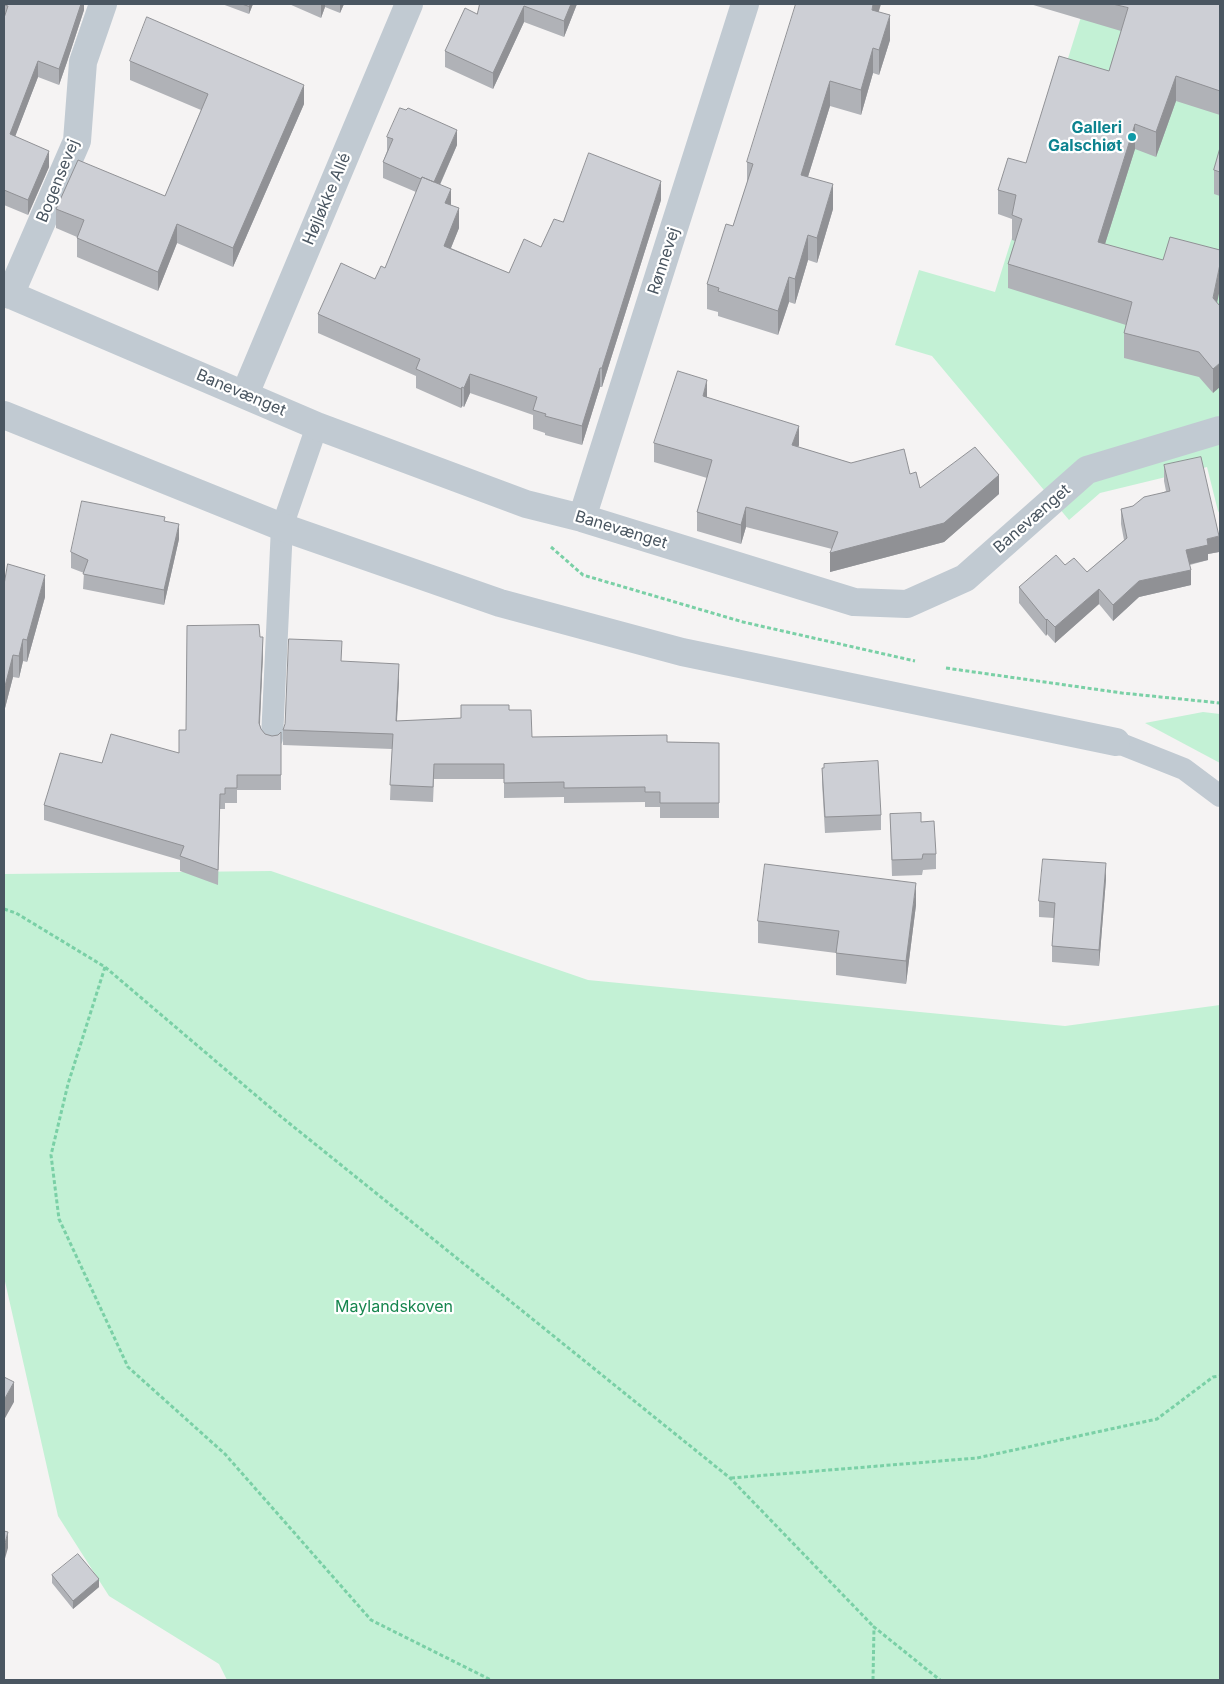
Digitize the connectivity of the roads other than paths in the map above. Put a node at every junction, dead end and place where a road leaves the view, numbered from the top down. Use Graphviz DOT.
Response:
graph roads {
  1 [pos="103,4"];
  2 [pos="409,4"];
  3 [pos="745,4"];
  4 [pos="7,294"];
  5 [pos="245,394"];
  6 [pos="4,415"];
  7 [pos="317,426"];
  8 [pos="1220,430"];
  9 [pos="582,518"];
  10 [pos="282,527"];
  11 [pos="272,738"];
  12 [pos="1116,742"];
  13 [pos="1220,796"];
  1 -- 4 [label="street, Bogensevej"];
  2 -- 5 [label="street, Højløkke Allé"];
  3 -- 9 [label="street, Rønnevej"];
  4 -- 5 [label="street, Banevænget"];
  5 -- 7 [label="street, Banevænget"];
  6 -- 10 [label="street"];
  7 -- 9 [label="street, Banevænget"];
  7 -- 10 [label="lane"];
  8 -- 9 [label="street, Banevænget"];
  10 -- 11 [label="lane"];
  10 -- 12 [label="street"];
  12 -- 13 [label="lane"];
}
